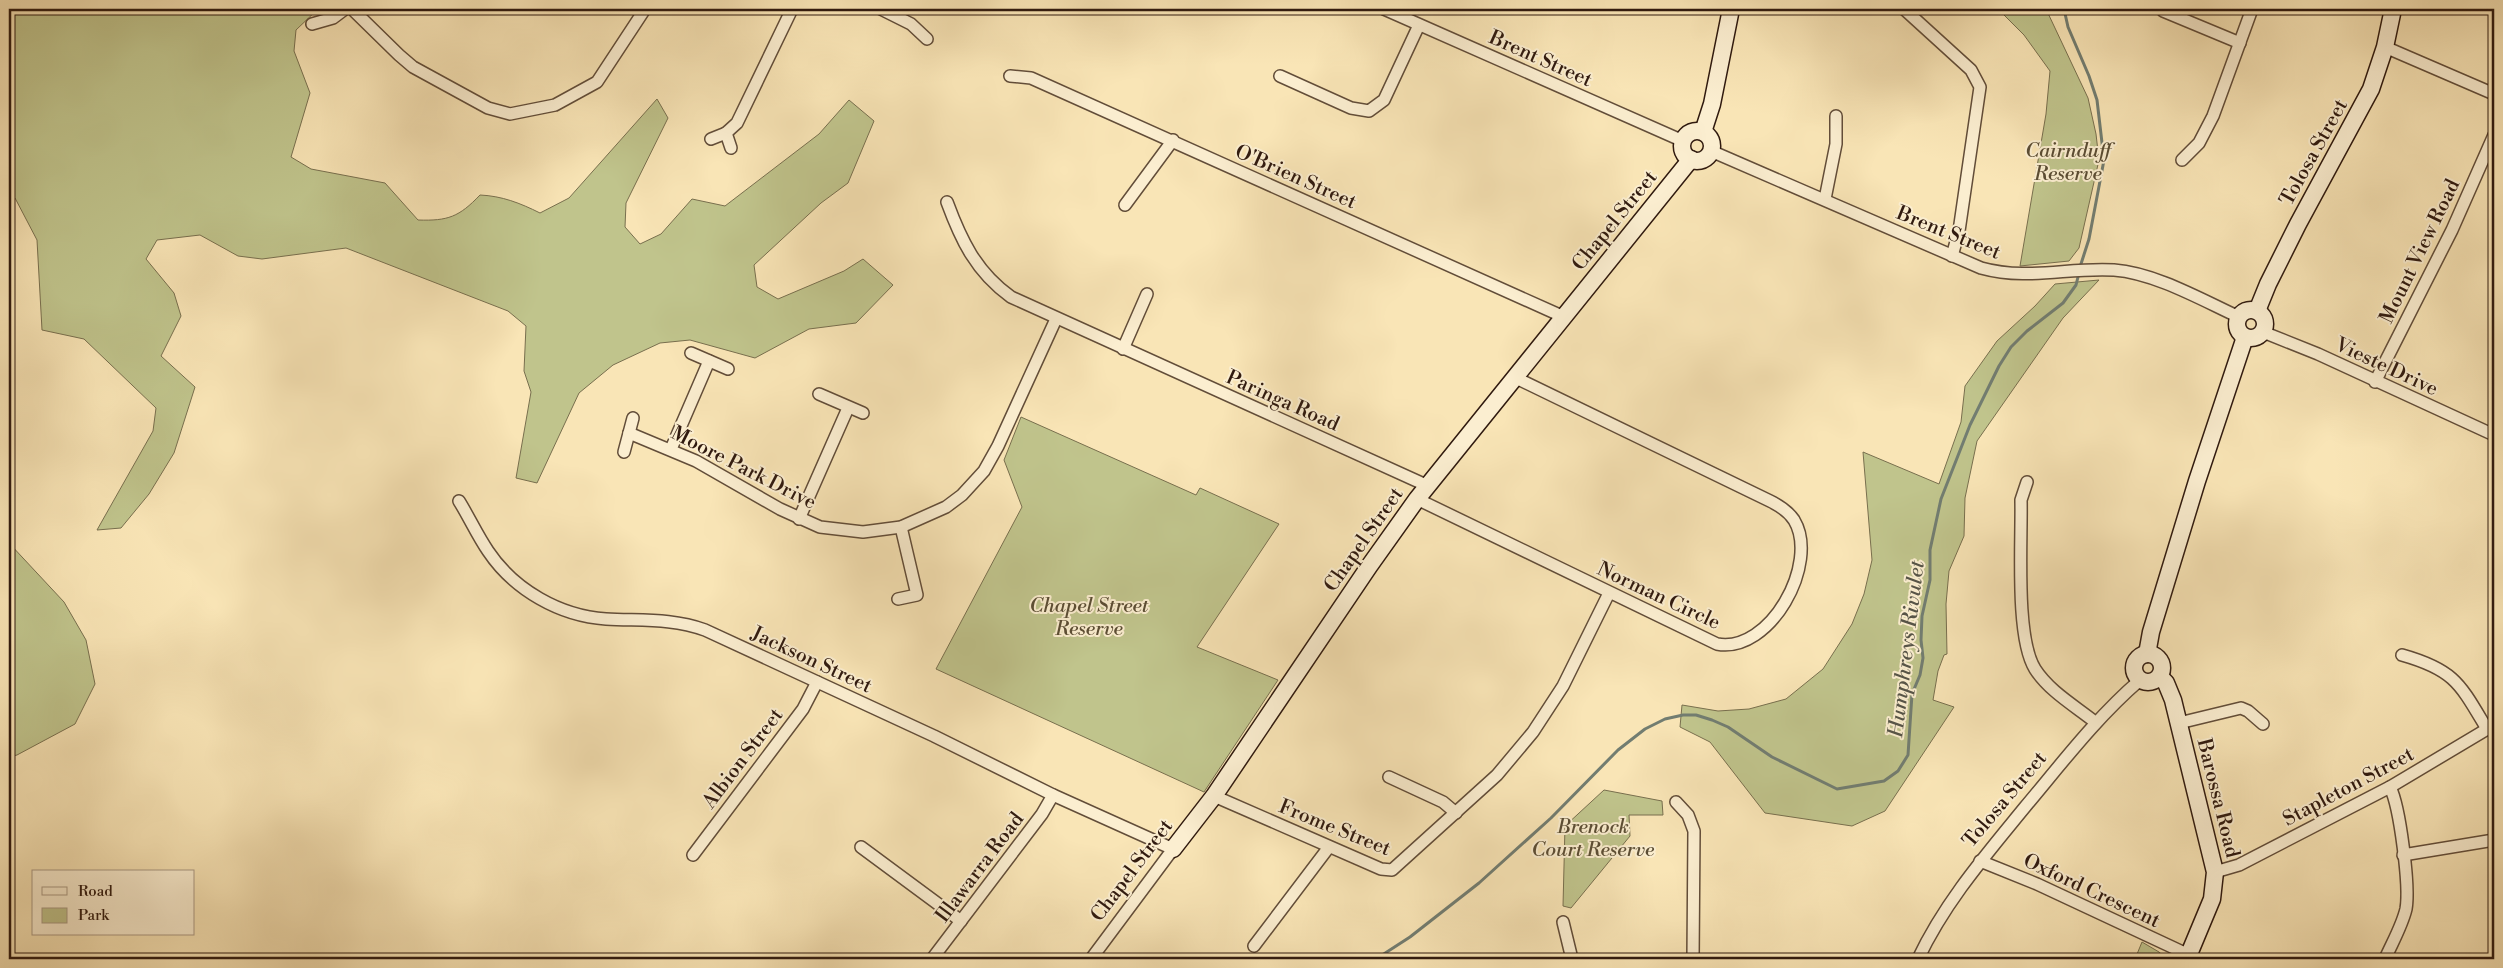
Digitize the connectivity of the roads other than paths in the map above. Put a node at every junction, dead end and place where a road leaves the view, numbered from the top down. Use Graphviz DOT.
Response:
graph roads {
  1 [pos="345,9"];
  2 [pos="352,9"];
  3 [pos="645,9"];
  4 [pos="792,9"];
  5 [pos="881,9"];
  6 [pos="1384,9"];
  7 [pos="1731,9"];
  8 [pos="1904,9"];
  9 [pos="2252,9"];
  10 [pos="2392,9"];
  11 [pos="2163,11"];
  12 [pos="312,24"];
  13 [pos="1418,25"];
  14 [pos="927,39"];
  15 [pos="2240,43"];
  16 [pos="2385,46"];
  17 [pos="1010,76"];
  18 [pos="1280,76"];
  19 [pos="2494,94"];
  20 [pos="1836,116"];
  21 [pos="1703,132"];
  22 [pos="726,133"];
  23 [pos="2494,136"];
  24 [pos="711,139"];
  25 [pos="1173,140"];
  26 [pos="1683,141"];
  27 [pos="731,148"];
  28 [pos="1712,151"];
  29 [pos="1691,159"];
  30 [pos="2182,160"];
  31 [pos="1825,199"];
  32 [pos="947,202"];
  33 [pos="1125,206"];
  34 [pos="1952,256"];
  35 [pos="1147,294"];
  36 [pos="2257,311"];
  37 [pos="2239,316"];
  38 [pos="1564,317"];
  39 [pos="1056,319"];
  40 [pos="2262,332"];
  41 [pos="2246,337"];
  42 [pos="1123,349"];
  43 [pos="691,353"];
  44 [pos="709,361"];
  45 [pos="728,369"];
  46 [pos="1514,377"];
  47 [pos="2375,382"];
  48 [pos="819,394"];
  49 [pos="848,408"];
  50 [pos="863,413"];
  51 [pos="632,418"];
  52 [pos="629,433"];
  53 [pos="2494,435"];
  54 [pos="671,449"];
  55 [pos="624,452"];
  56 [pos="2027,482"];
  57 [pos="1428,486"];
  58 [pos="1417,499"];
  59 [pos="459,500"];
  60 [pos="799,519"];
  61 [pos="901,527"];
  62 [pos="1609,592"];
  63 [pos="898,599"];
  64 [pos="2147,654"];
  65 [pos="2402,655"];
  66 [pos="2160,677"];
  67 [pos="2140,680"];
  68 [pos="817,682"];
  69 [pos="2095,722"];
  70 [pos="2179,723"];
  71 [pos="2263,724"];
  72 [pos="2490,727"];
  73 [pos="1389,777"];
  74 [pos="2390,787"];
  75 [pos="1053,795"];
  76 [pos="1214,796"];
  77 [pos="1676,802"];
  78 [pos="1456,813"];
  79 [pos="2494,840"];
  80 [pos="861,847"];
  81 [pos="1329,847"];
  82 [pos="1173,849"];
  83 [pos="693,855"];
  84 [pos="2403,855"];
  85 [pos="1980,861"];
  86 [pos="2215,872"];
  87 [pos="961,921"];
  88 [pos="1563,922"];
  89 [pos="1254,946"];
  90 [pos="2188,957"];
  91 [pos="932,959"];
  92 [pos="1091,959"];
  93 [pos="1572,959"];
  94 [pos="1693,959"];
  95 [pos="1918,959"];
  96 [pos="2385,959"];
  1 -- 12 [label="street"];
  2 -- 3 [label="street"];
  4 -- 22 [label="street"];
  5 -- 14 [label="street"];
  6 -- 13 [label="street, Brent Street"];
  7 -- 21 [label="street"];
  8 -- 34 [label="street"];
  9 -- 15 [label="street"];
  10 -- 16 [label="street, Tolosa Street"];
  11 -- 15 [label="street"];
  13 -- 18 [label="street"];
  13 -- 26 [label="street, Brent Street"];
  15 -- 30 [label="street"];
  16 -- 19 [label="street"];
  16 -- 36 [label="street, Tolosa Street"];
  17 -- 25 [label="street, O'Brien Street"];
  20 -- 31 [label="street"];
  21 -- 26 [label="street"];
  21 -- 28 [label="street"];
  22 -- 24 [label="street"];
  22 -- 27 [label="street"];
  23 -- 47 [label="street, Mount View Road"];
  25 -- 33 [label="street"];
  25 -- 38 [label="street, O'Brien Street"];
  26 -- 29 [label="street"];
  28 -- 29 [label="street"];
  28 -- 31 [label="street, Brent Street"];
  29 -- 38 [label="street, Chapel Street"];
  31 -- 34 [label="street, Brent Street"];
  32 -- 39 [label="street, Paringa Road"];
  34 -- 37 [label="street, Brent Street"];
  35 -- 42 [label="street"];
  36 -- 37 [label="street"];
  36 -- 40 [label="street"];
  37 -- 41 [label="street"];
  38 -- 46 [label="street, Chapel Street"];
  39 -- 42 [label="street, Paringa Road"];
  39 -- 61 [label="street, Moore Park Drive"];
  40 -- 41 [label="street"];
  40 -- 47 [label="street, Vieste Drive"];
  41 -- 64 [label="street"];
  42 -- 57 [label="street, Paringa Road"];
  43 -- 44 [label="street"];
  44 -- 45 [label="street"];
  44 -- 54 [label="street"];
  46 -- 57 [label="street, Chapel Street"];
  46 -- 62 [label="street, Norman Circle"];
  47 -- 53 [label="street, Vieste Drive"];
  48 -- 49 [label="street"];
  49 -- 50 [label="street"];
  49 -- 60 [label="street"];
  51 -- 52 [label="street"];
  52 -- 54 [label="street, Moore Park Drive"];
  52 -- 55 [label="street"];
  54 -- 60 [label="street, Moore Park Drive"];
  56 -- 69 [label="street"];
  57 -- 58 [label="street, Chapel Street"];
  58 -- 62 [label="street, Norman Circle"];
  58 -- 76 [label="street, Chapel Street"];
  59 -- 68 [label="street, Jackson Street"];
  60 -- 61 [label="street, Moore Park Drive"];
  61 -- 63 [label="street"];
  62 -- 78 [label="street, Frome Street"];
  64 -- 66 [label="street"];
  64 -- 67 [label="street"];
  65 -- 72 [label="street"];
  66 -- 67 [label="street"];
  66 -- 70 [label="street, Barossa Road"];
  67 -- 69 [label="street, Tolosa Street"];
  68 -- 75 [label="street, Jackson Street"];
  68 -- 83 [label="street, Albion Street"];
  69 -- 85 [label="street, Tolosa Street"];
  70 -- 71 [label="street"];
  70 -- 86 [label="street, Barossa Road"];
  72 -- 74 [label="street, Stapleton Street"];
  73 -- 78 [label="street"];
  74 -- 84 [label="street"];
  74 -- 86 [label="street, Stapleton Street"];
  75 -- 82 [label="street, Jackson Street"];
  75 -- 87 [label="street, Illawarra Road"];
  76 -- 81 [label="street, Frome Street"];
  76 -- 82 [label="street, Chapel Street"];
  77 -- 94 [label="street"];
  78 -- 81 [label="street, Frome Street"];
  79 -- 84 [label="street"];
  80 -- 87 [label="street"];
  81 -- 89 [label="street"];
  82 -- 92 [label="street, Chapel Street"];
  84 -- 96 [label="street"];
  85 -- 90 [label="street, Oxford Crescent"];
  85 -- 95 [label="street, Tolosa Street"];
  86 -- 90 [label="street, Barossa Road"];
  87 -- 91 [label="street, Illawarra Road"];
  88 -- 93 [label="street"];
}
